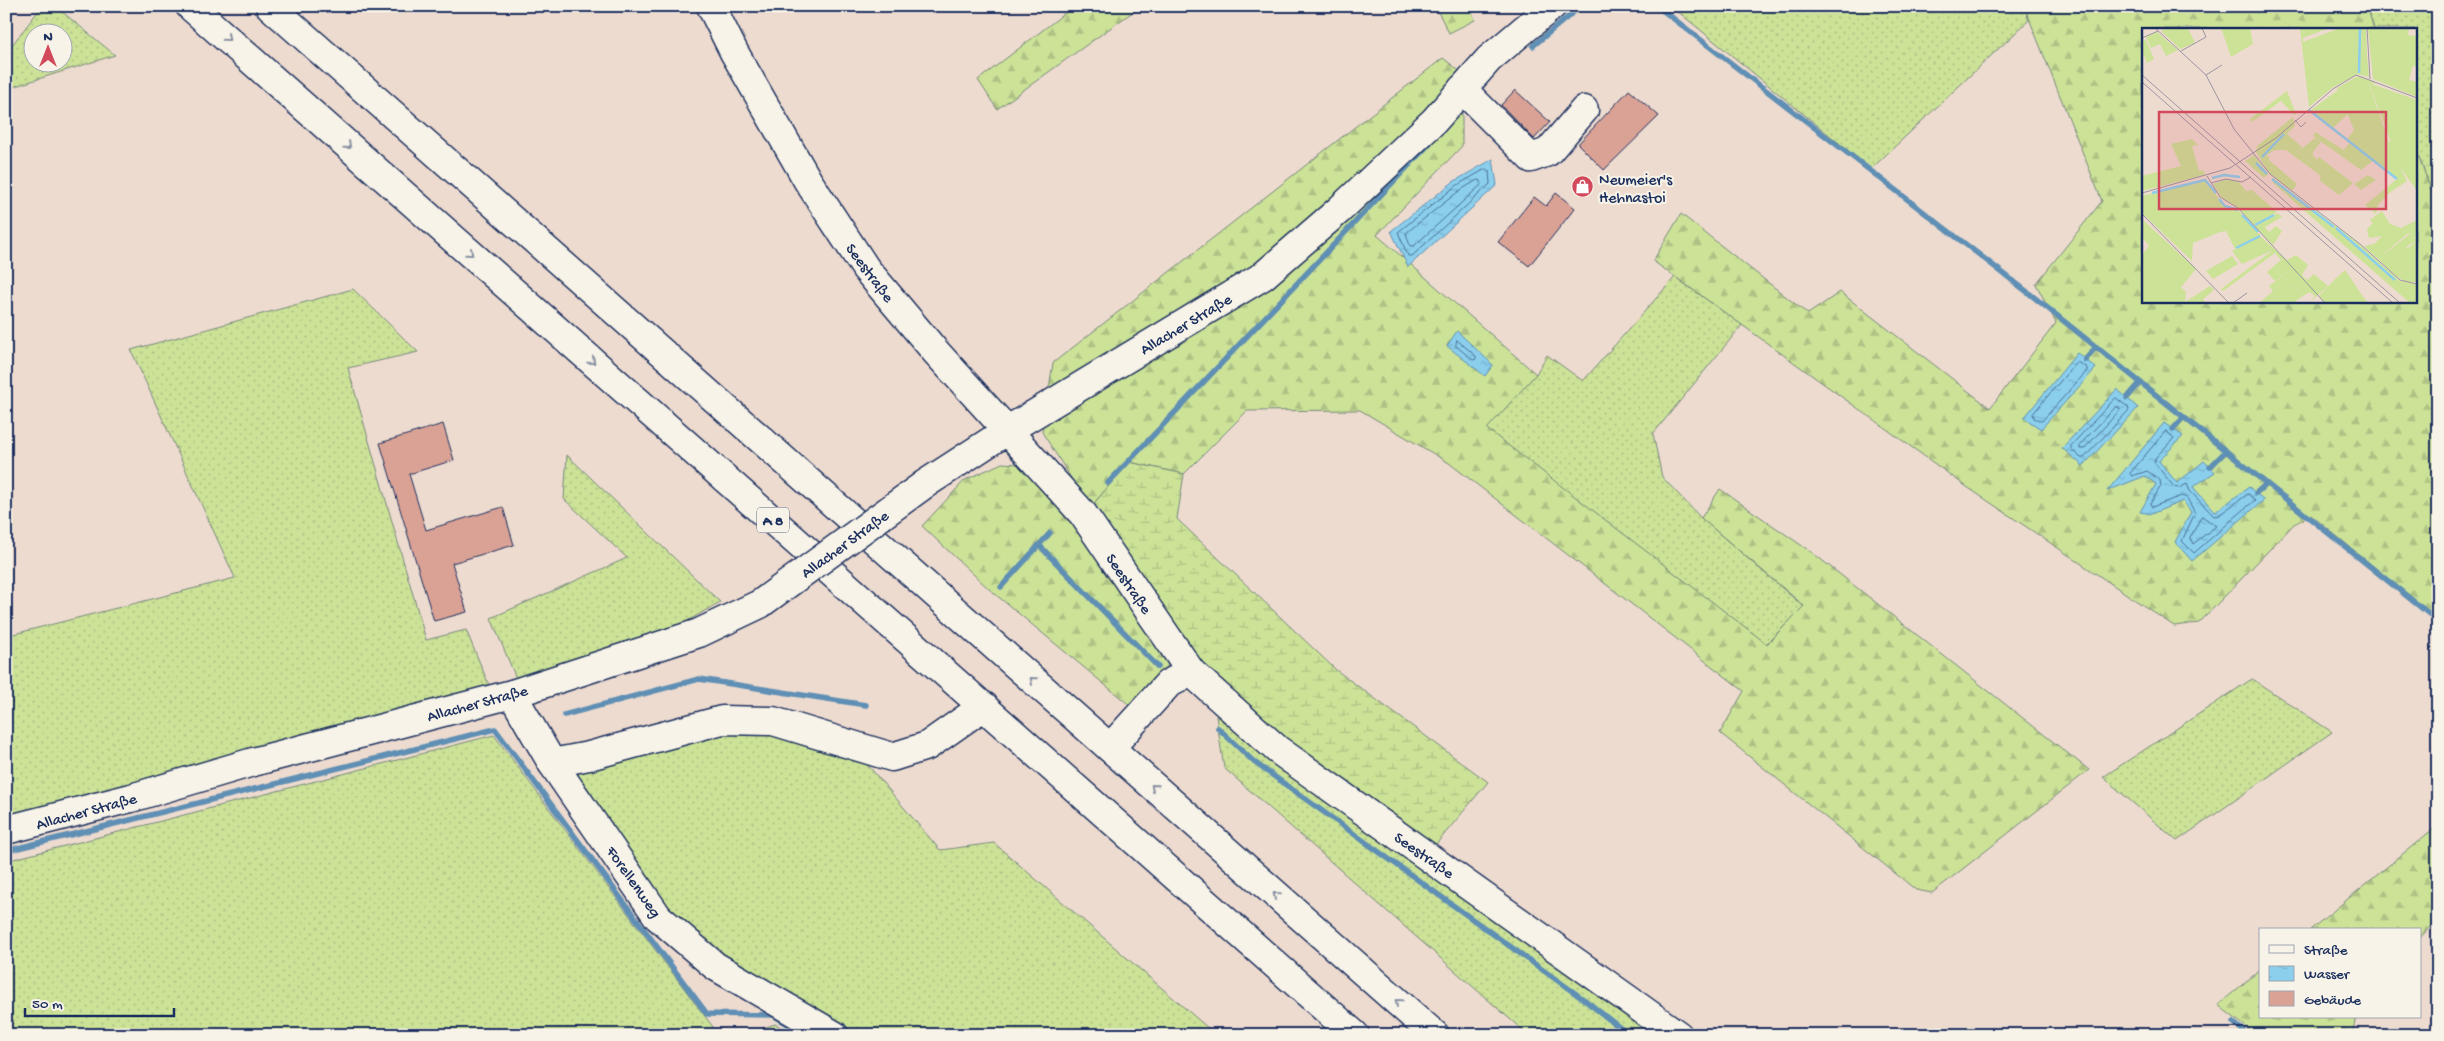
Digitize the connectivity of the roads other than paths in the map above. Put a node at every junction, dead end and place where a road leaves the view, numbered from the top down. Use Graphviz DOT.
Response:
graph roads {
  1 [pos="190,6"];
  2 [pos="270,6"];
  3 [pos="711,6"];
  4 [pos="1552,6"];
  5 [pos="1462,89"];
  6 [pos="1584,110"];
  7 [pos="1008,430"];
  8 [pos="1191,672"];
  9 [pos="512,694"];
  10 [pos="984,706"];
  11 [pos="1110,748"];
  12 [pos="552,763"];
  13 [pos="6,830"];
  14 [pos="834,1035"];
  15 [pos="1356,1035"];
  16 [pos="1434,1035"];
  17 [pos="1678,1035"];
  1 -- 10 [label="main road, A 8, one-way"];
  11 -- 2 [label="main road, one-way"];
  3 -- 7 [label="main road, Seestraße"];
  4 -- 5 [label="main road, Allacher Straße"];
  5 -- 6 [label="main road"];
  5 -- 7 [label="main road, Allacher Straße"];
  7 -- 8 [label="main road, Seestraße"];
  7 -- 9 [label="main road, Allacher Straße, bridge"];
  8 -- 11 [label="main road"];
  8 -- 17 [label="main road, Seestraße"];
  9 -- 12 [label="main road, Forellenweg"];
  9 -- 13 [label="main road, Allacher Straße"];
  10 -- 12 [label="main road"];
  10 -- 15 [label="main road, A 8"];
  16 -- 11 [label="main road, one-way"];
  12 -- 14 [label="main road, Forellenweg"];
}
